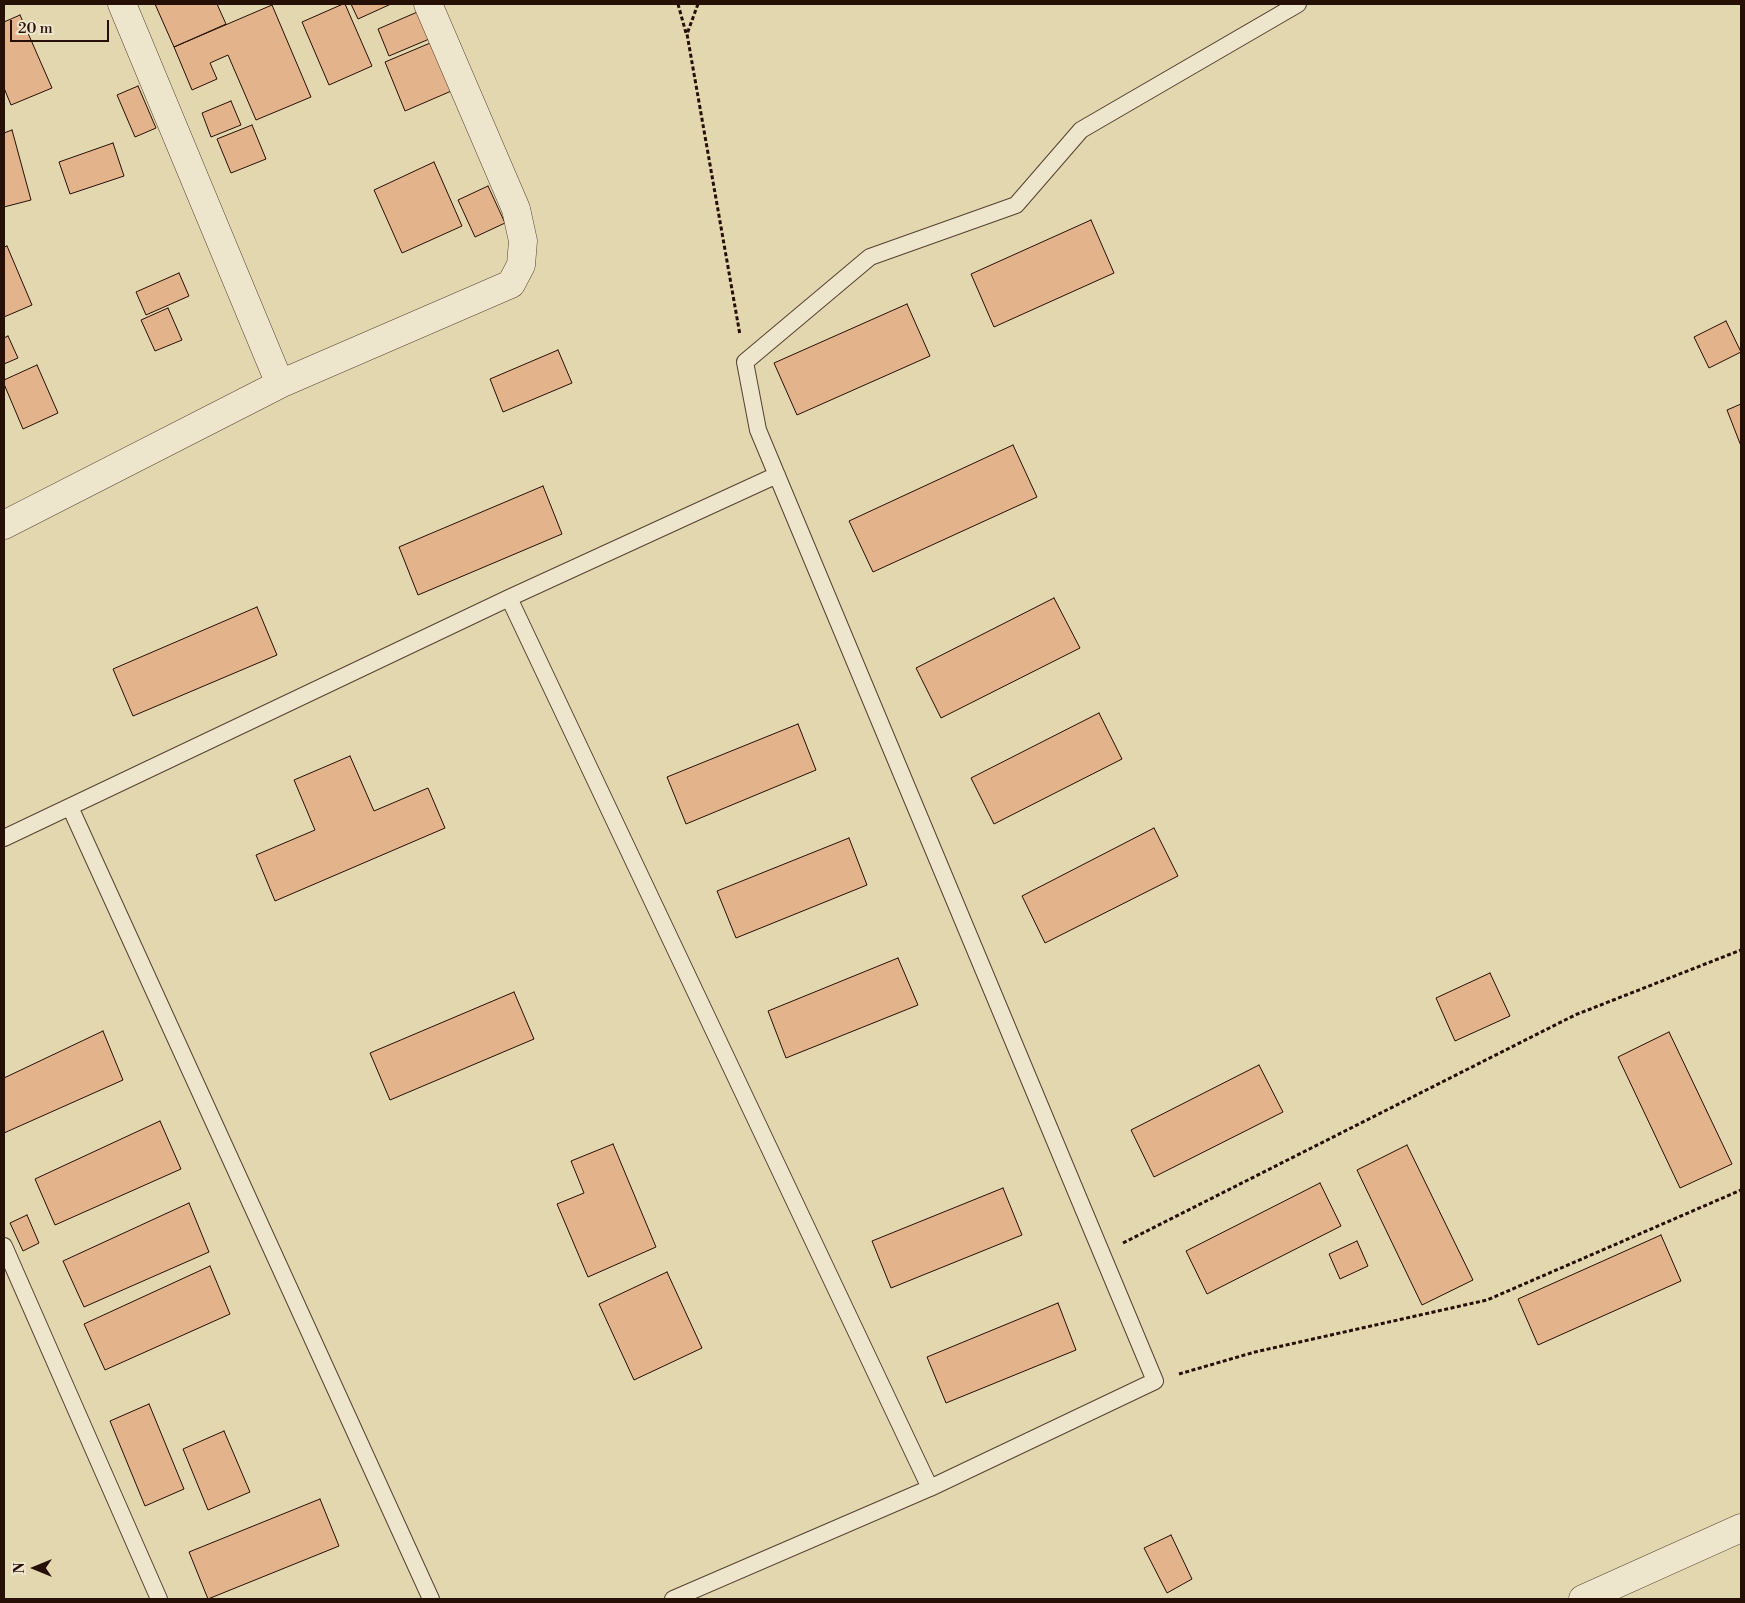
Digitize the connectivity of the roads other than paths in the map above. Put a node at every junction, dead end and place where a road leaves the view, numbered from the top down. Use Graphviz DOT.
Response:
graph roads {
  1 [pos="122,4"];
  2 [pos="428,4"];
  3 [pos="1298,4"];
  4 [pos="280,384"];
  5 [pos="778,475"];
  6 [pos="4,525"];
  7 [pos="509,598"];
  8 [pos="70,807"];
  9 [pos="4,838"];
  10 [pos="4,1246"];
  11 [pos="930,1488"];
  12 [pos="1741,1528"];
  13 [pos="703,1593"];
  14 [pos="158,1599"];
  15 [pos="431,1599"];
  16 [pos="673,1599"];
  17 [pos="1583,1599"];
  1 -- 4 [label="street"];
  2 -- 4 [label="street"];
  3 -- 5 [label="lane"];
  4 -- 6 [label="street"];
  5 -- 7 [label="lane"];
  5 -- 11 [label="lane"];
  7 -- 8 [label="lane"];
  7 -- 11 [label="lane"];
  8 -- 9 [label="lane"];
  8 -- 15 [label="lane"];
  10 -- 14 [label="lane"];
  11 -- 13 [label="lane"];
  12 -- 17 [label="street"];
  13 -- 16 [label="lane"];
}
